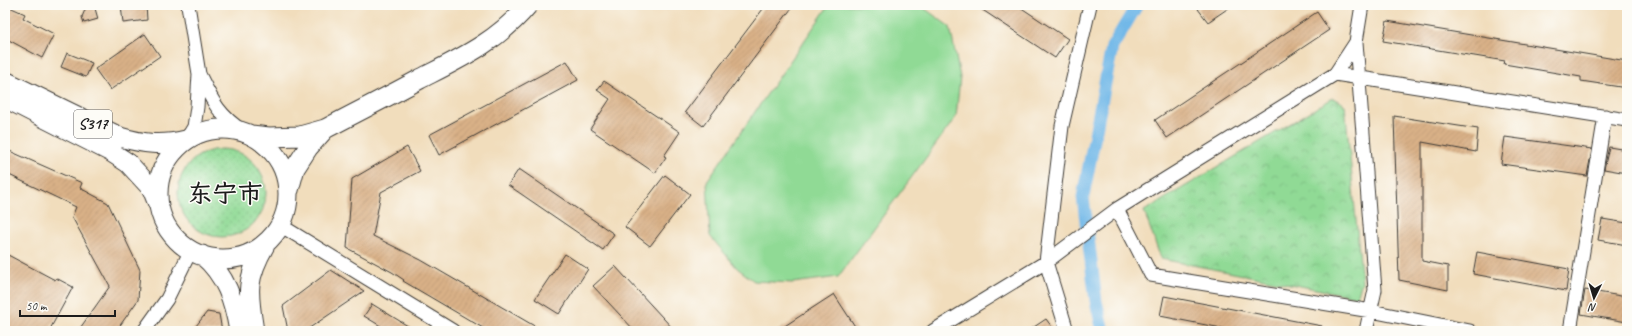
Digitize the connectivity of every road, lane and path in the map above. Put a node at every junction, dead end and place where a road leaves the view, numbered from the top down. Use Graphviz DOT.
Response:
graph roads {
  1 [pos="188,5"];
  2 [pos="528,5"];
  3 [pos="1090,5"];
  4 [pos="1362,5"];
  5 [pos="1356,42"];
  6 [pos="199,74"];
  7 [pos="1335,74"];
  8 [pos="1358,78"];
  9 [pos="5,81"];
  10 [pos="5,98"];
  11 [pos="1605,116"];
  12 [pos="1627,120"];
  13 [pos="325,129"];
  14 [pos="247,133"];
  15 [pos="186,140"];
  16 [pos="289,191"];
  17 [pos="159,206"];
  18 [pos="1115,211"];
  19 [pos="280,225"];
  20 [pos="264,244"];
  21 [pos="197,253"];
  22 [pos="1046,262"];
  23 [pos="1371,311"];
  24 [pos="144,331"];
  25 [pos="239,331"];
  26 [pos="254,331"];
  27 [pos="453,331"];
  28 [pos="933,331"];
  29 [pos="1067,331"];
  30 [pos="1366,331"];
  31 [pos="1470,331"];
  32 [pos="1570,331"];
  1 -- 6 [label="street"];
  2 -- 13 [label="highway"];
  3 -- 22 [label="street"];
  4 -- 5 [label="street"];
  5 -- 7 [label="street"];
  5 -- 8 [label="street"];
  6 -- 14 [label="street"];
  6 -- 15 [label="street"];
  7 -- 8 [label="street"];
  7 -- 18 [label="street"];
  8 -- 11 [label="street"];
  8 -- 23 [label="street"];
  9 -- 15 [label="highway, S317"];
  10 -- 17 [label="highway, S317"];
  11 -- 12 [label="street"];
  11 -- 32 [label="street"];
  13 -- 14 [label="highway"];
  13 -- 16 [label="highway"];
  14 -- 15 [label="highway"];
  14 -- 16 [label="highway"];
  15 -- 17 [label="highway"];
  16 -- 19 [label="highway"];
  17 -- 21 [label="highway"];
  18 -- 22 [label="street"];
  18 -- 23 [label="street"];
  19 -- 20 [label="highway"];
  19 -- 27 [label="street"];
  20 -- 21 [label="highway"];
  20 -- 26 [label="highway"];
  21 -- 24 [label="street"];
  21 -- 25 [label="highway"];
  22 -- 28 [label="street"];
  22 -- 29 [label="street"];
  23 -- 30 [label="street"];
  23 -- 31 [label="street"];
}
